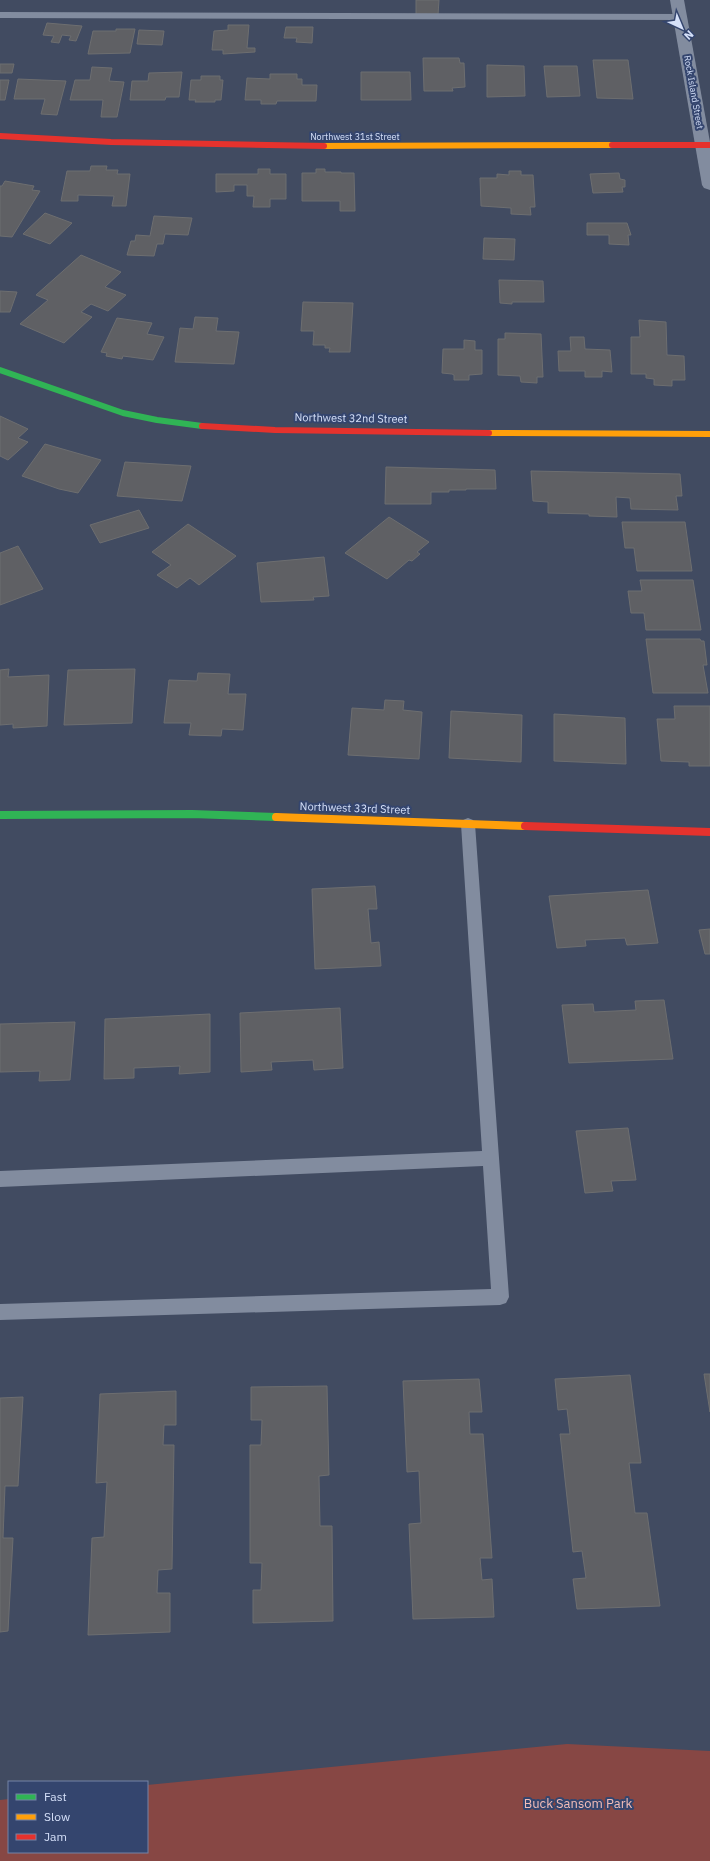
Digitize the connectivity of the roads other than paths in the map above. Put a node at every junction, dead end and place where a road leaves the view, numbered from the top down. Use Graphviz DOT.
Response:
graph roads {
  1 [pos="677,0"];
  2 [pos="0,15"];
  3 [pos="680,17"];
  4 [pos="0,136"];
  5 [pos="706,145"];
  6 [pos="710,185"];
  7 [pos="0,370"];
  8 [pos="710,434"];
  9 [pos="0,815"];
  10 [pos="468,824"];
  11 [pos="710,832"];
  12 [pos="491,1158"];
  13 [pos="0,1179"];
  14 [pos="0,1312"];
  1 -- 3 [label="street, Rock Island Street"];
  2 -- 3 [label="lane"];
  3 -- 5 [label="street, Rock Island Street"];
  4 -- 5 [label="street, Northwest 31st Street"];
  5 -- 6 [label="street, Rock Island Street"];
  7 -- 8 [label="street, Northwest 32nd Street"];
  9 -- 10 [label="street, Northwest 33rd Street"];
  10 -- 11 [label="street, Northwest 33rd Street"];
  10 -- 12 [label="lane"];
  12 -- 13 [label="lane"];
  12 -- 14 [label="lane"];
}
